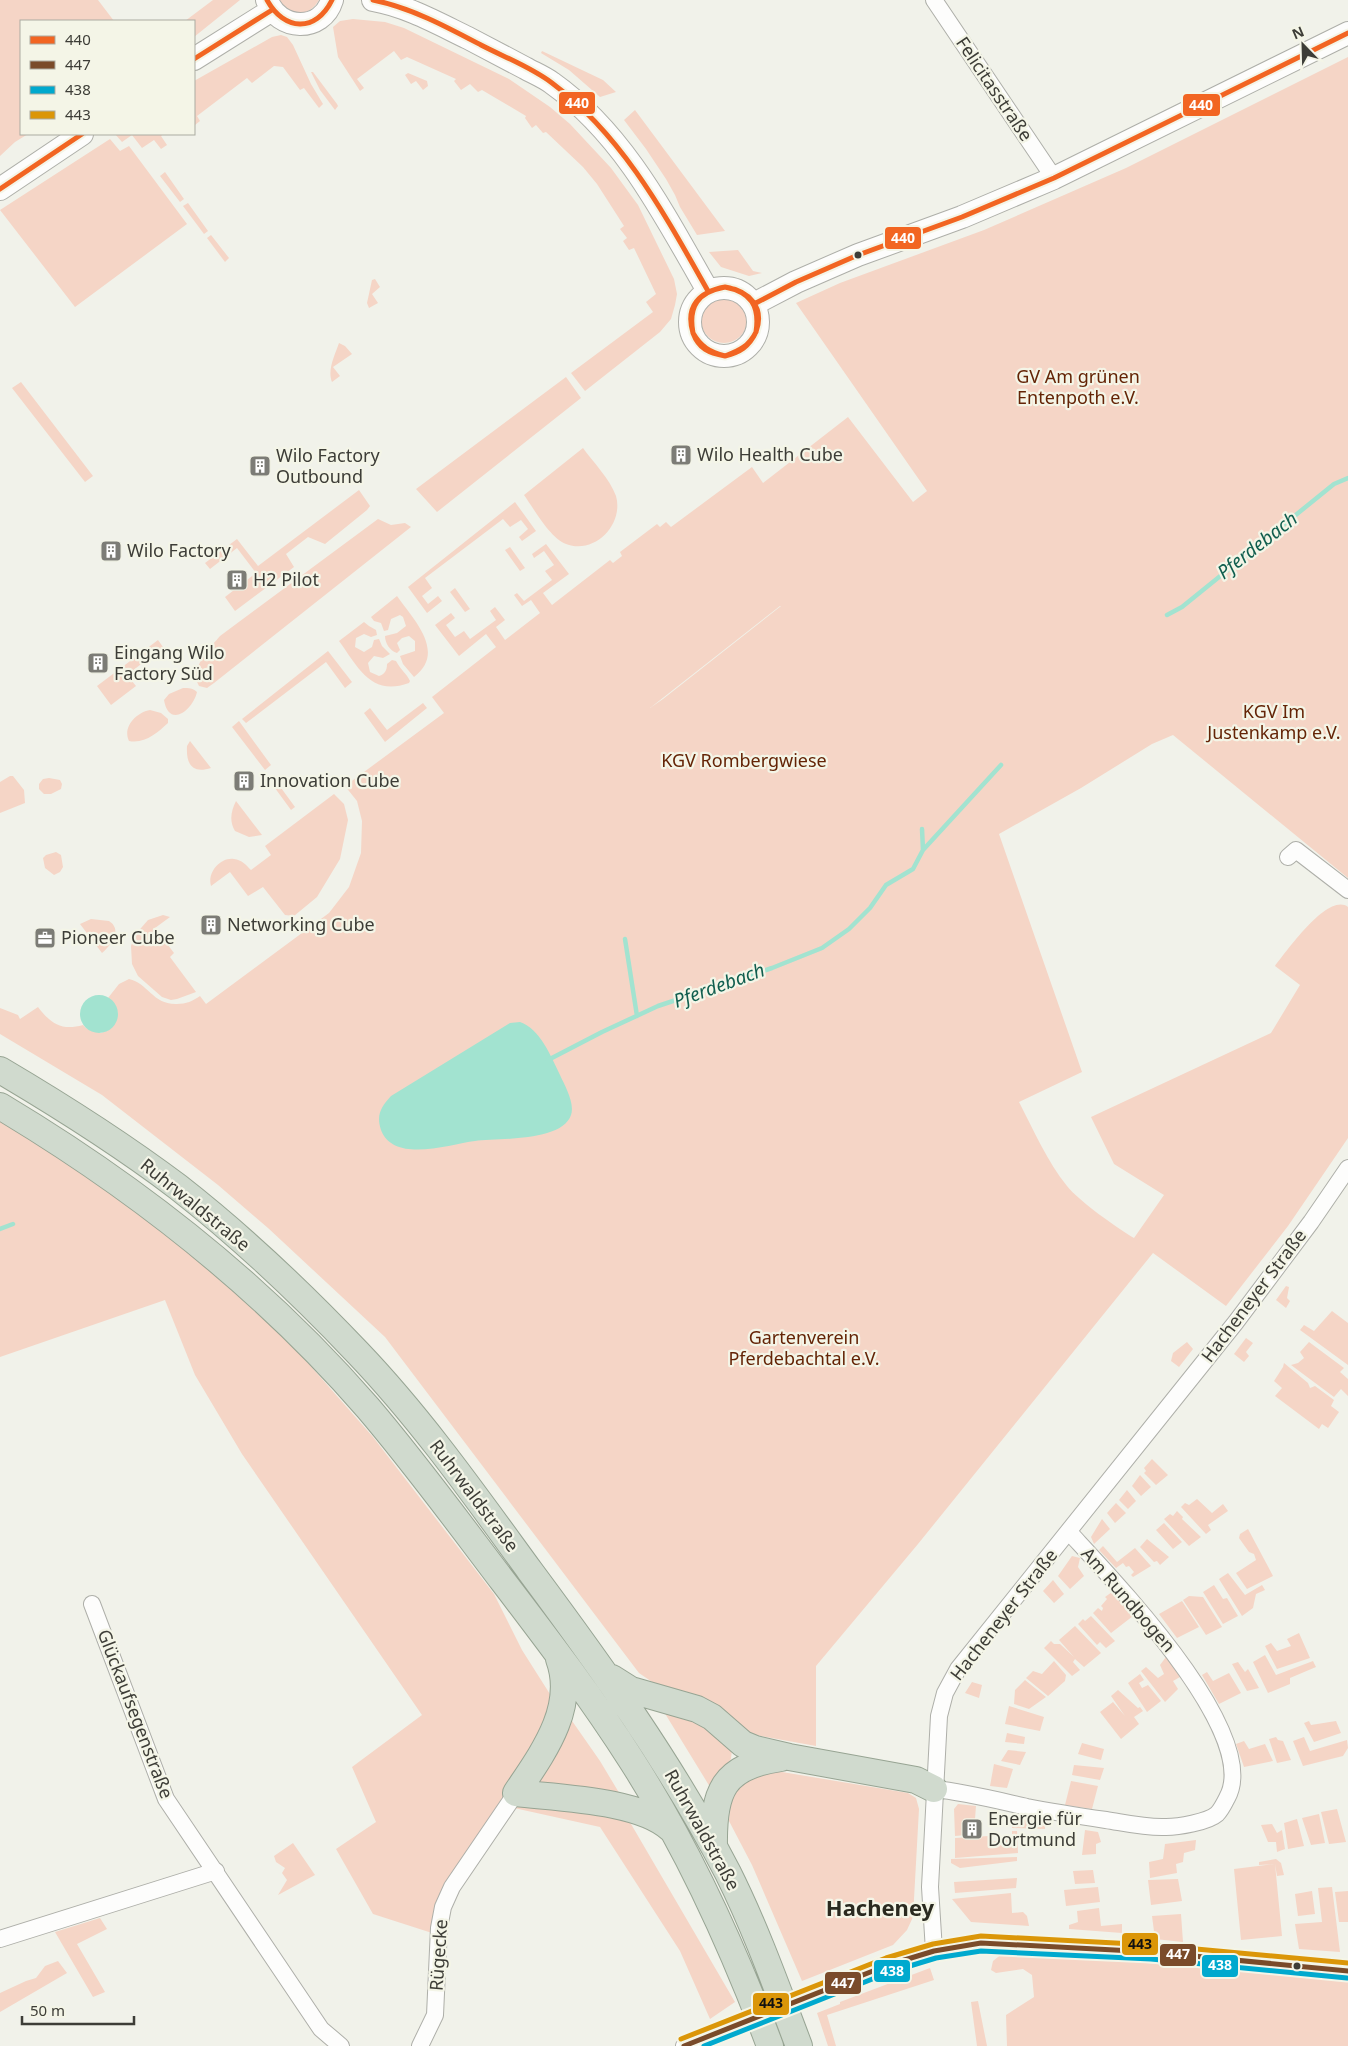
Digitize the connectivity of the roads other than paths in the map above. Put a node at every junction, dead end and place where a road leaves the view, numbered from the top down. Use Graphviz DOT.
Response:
graph roads {
  1 [pos="332,0"];
  2 [pos="373,0"];
  3 [pos="934,0"];
  4 [pos="269,5"];
  5 [pos="1348,32"];
  6 [pos="195,58"];
  7 [pos="81,135"];
  8 [pos="1054,178"];
  9 [pos="0,189"];
  10 [pos="708,291"];
  11 [pos="754,304"];
  12 [pos="1288,857"];
  13 [pos="1348,890"];
  14 [pos="0,1070"];
  15 [pos="0,1106"];
  16 [pos="1348,1168"];
  17 [pos="1069,1532"];
  18 [pos="92,1604"];
  19 [pos="554,1650"];
  20 [pos="602,1668"];
  21 [pos="789,1757"];
  22 [pos="934,1789"];
  23 [pos="516,1793"];
  24 [pos="673,1830"];
  25 [pos="714,1848"];
  26 [pos="216,1871"];
  27 [pos="0,1939"];
  28 [pos="934,1951"];
  29 [pos="1348,1971"];
  30 [pos="341,2046"];
  31 [pos="420,2046"];
  32 [pos="684,2046"];
  33 [pos="770,2046"];
  34 [pos="799,2046"];
  1 -- 4 [label="main road"];
  2 -- 10 [label="main road"];
  3 -- 8 [label="street, Felicitasstraße"];
  4 -- 6 [label="main road"];
  5 -- 8 [label="main road"];
  7 -- 9 [label="main road"];
  8 -- 11 [label="main road"];
  10 -- 11 [label="main road"];
  10 -- 11 [label="main road"];
  12 -- 13 [label="street"];
  14 -- 20 [label="highway, Ruhrwaldstraße"];
  15 -- 19 [label="highway, Ruhrwaldstraße"];
  16 -- 17 [label="street, Hacheneyer Straße"];
  17 -- 22 [label="street, Hacheneyer Straße"];
  17 -- 22 [label="street, Am Rundbogen"];
  18 -- 26 [label="street, Glückaufsegenstraße"];
  19 -- 23 [label="highway"];
  19 -- 24 [label="highway, Ruhrwaldstraße"];
  20 -- 21 [label="highway"];
  20 -- 25 [label="highway, Ruhrwaldstraße"];
  21 -- 22 [label="highway"];
  21 -- 25 [label="highway"];
  22 -- 28 [label="street, Hacheneyer Straße"];
  23 -- 24 [label="highway"];
  23 -- 31 [label="street, Rügecke"];
  24 -- 33 [label="highway, Ruhrwaldstraße"];
  25 -- 34 [label="highway, Ruhrwaldstraße"];
  26 -- 27 [label="street"];
  26 -- 30 [label="street, Glückaufsegenstraße"];
  28 -- 29 [label="street"];
  28 -- 32 [label="street, bridge"];
}
